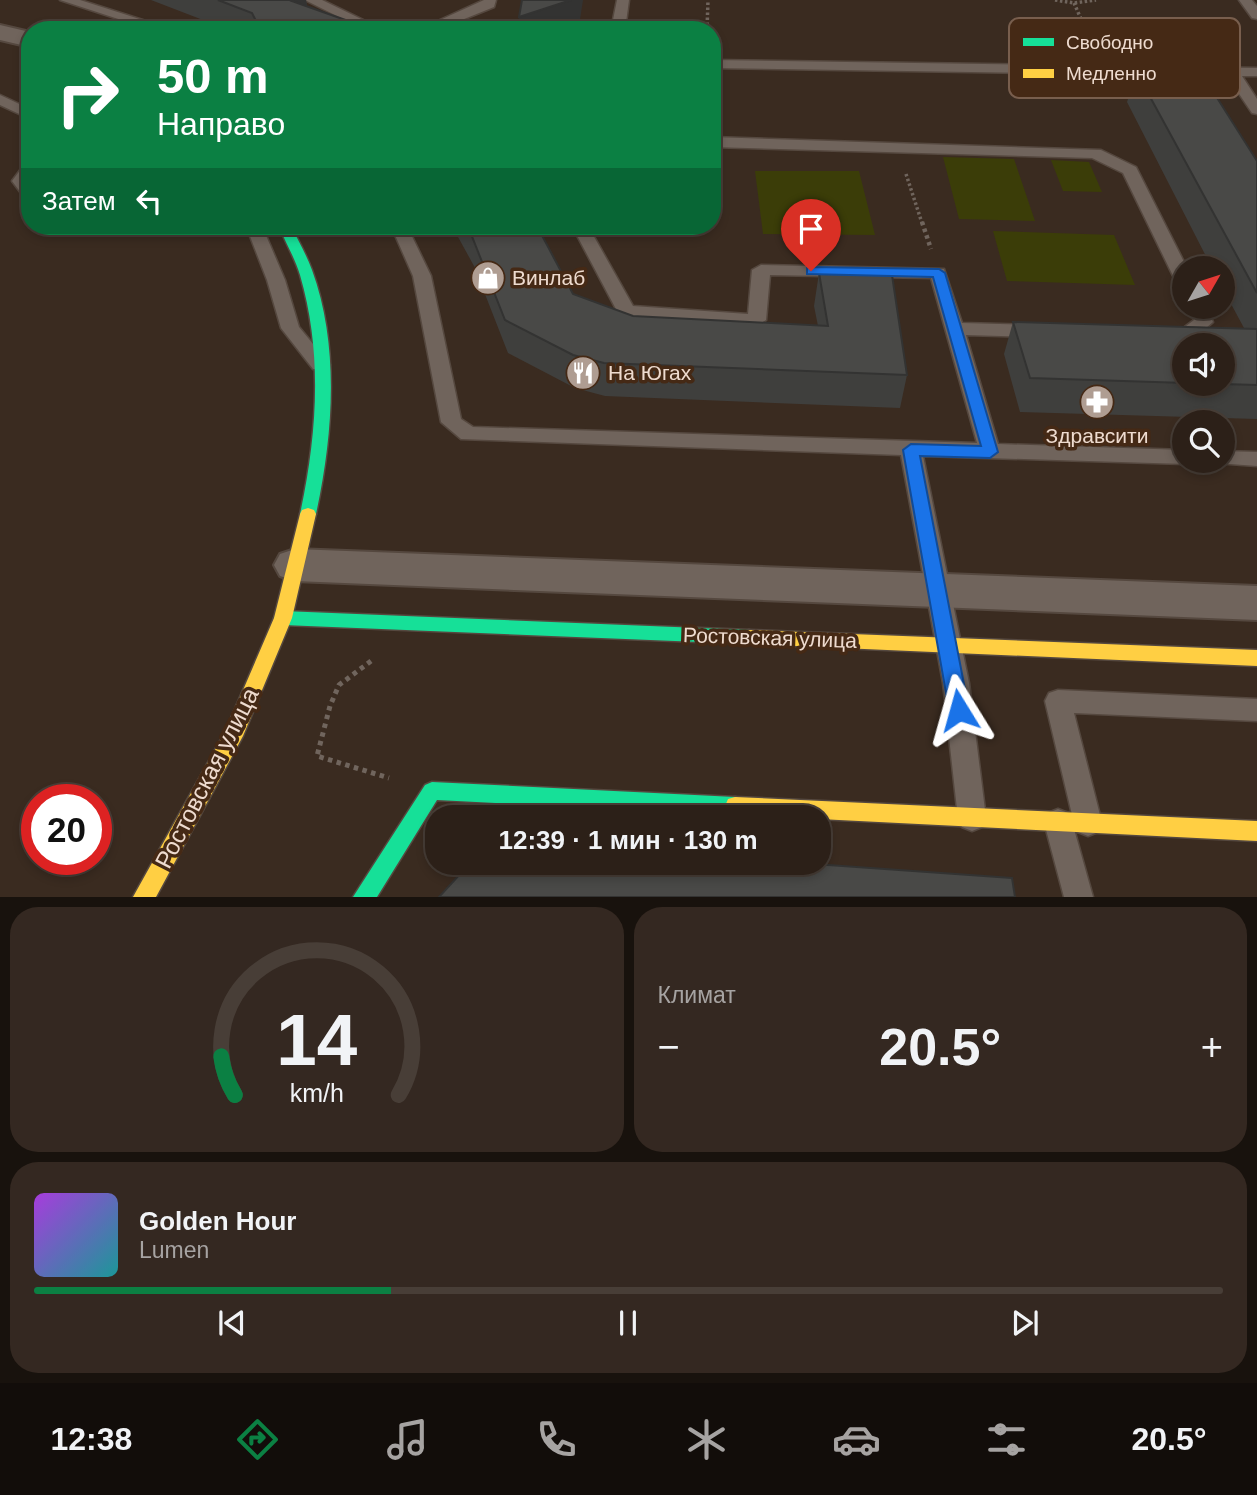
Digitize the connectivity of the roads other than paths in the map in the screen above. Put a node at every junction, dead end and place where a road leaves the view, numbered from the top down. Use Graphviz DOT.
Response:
graph roads {
  1 [pos="66,0"];
  2 [pos="311,0"];
  3 [pos="490,0"];
  4 [pos="623,0"];
  5 [pos="1245,0"];
  6 [pos="1257,15"];
  7 [pos="137,21"];
  8 [pos="357,21"];
  9 [pos="447,21"];
  10 [pos="620,21"];
  11 [pos="0,32"];
  12 [pos="21,38"];
  13 [pos="721,64"];
  14 [pos="1009,69"];
  15 [pos="1240,84"];
  16 [pos="0,100"];
  17 [pos="21,110"];
  18 [pos="1257,110"];
  19 [pos="721,142"];
  20 [pos="258,235"];
  21 [pos="289,235"];
  22 [pos="403,235"];
  23 [pos="586,235"];
  24 [pos="1172,256"];
  25 [pos="1203,319"];
  26 [pos="954,329"];
  27 [pos="1064,332"];
  28 [pos="1159,335"];
  29 [pos="323,369"];
  30 [pos="911,450"];
  31 [pos="990,452"];
  32 [pos="1172,457"];
  33 [pos="1235,458"];
  34 [pos="1257,458"];
  35 [pos="295,565"];
  36 [pos="939,590"];
  37 [pos="1257,603"];
  38 [pos="283,618"];
  39 [pos="948,645"];
  40 [pos="1257,658"];
  41 [pos="1257,710"];
  42 [pos="972,818"];
  43 [pos="1058,822"];
  44 [pos="1088,824"];
  45 [pos="1257,831"];
  46 [pos="144,897"];
  47 [pos="364,897"];
  48 [pos="1079,897"];
  1 -- 7 [label="lane"];
  2 -- 8 [label="lane"];
  3 -- 9 [label="lane"];
  4 -- 10 [label="lane"];
  5 -- 6 [label="lane"];
  11 -- 12 [label="street"];
  13 -- 14 [label="lane"];
  15 -- 18 [label="lane"];
  16 -- 17 [label="lane"];
  19 -- 24 [label="lane"];
  20 -- 29 [label="lane"];
  21 -- 29 [label="street, Ростовская улица"];
  22 -- 30 [label="lane"];
  23 -- 26 [label="lane"];
  25 -- 28 [label="lane"];
  26 -- 27 [label="lane"];
  26 -- 31 [label="lane"];
  29 -- 35 [label="street, Ростовская улица"];
  30 -- 31 [label="lane"];
  30 -- 36 [label="lane"];
  31 -- 32 [label="lane"];
  33 -- 34 [label="lane"];
  35 -- 36 [label="street"];
  35 -- 38 [label="street, Ростовская улица"];
  36 -- 37 [label="street"];
  36 -- 39 [label="lane"];
  38 -- 39 [label="street, Ростовская улица"];
  38 -- 46 [label="street, Ростовская улица"];
  39 -- 40 [label="street, Ростовская улица"];
  39 -- 42 [label="lane"];
  41 -- 44 [label="lane"];
  42 -- 43 [label="street"];
  42 -- 47 [label="street"];
  43 -- 44 [label="street"];
  43 -- 48 [label="lane"];
  44 -- 45 [label="street"];
}
